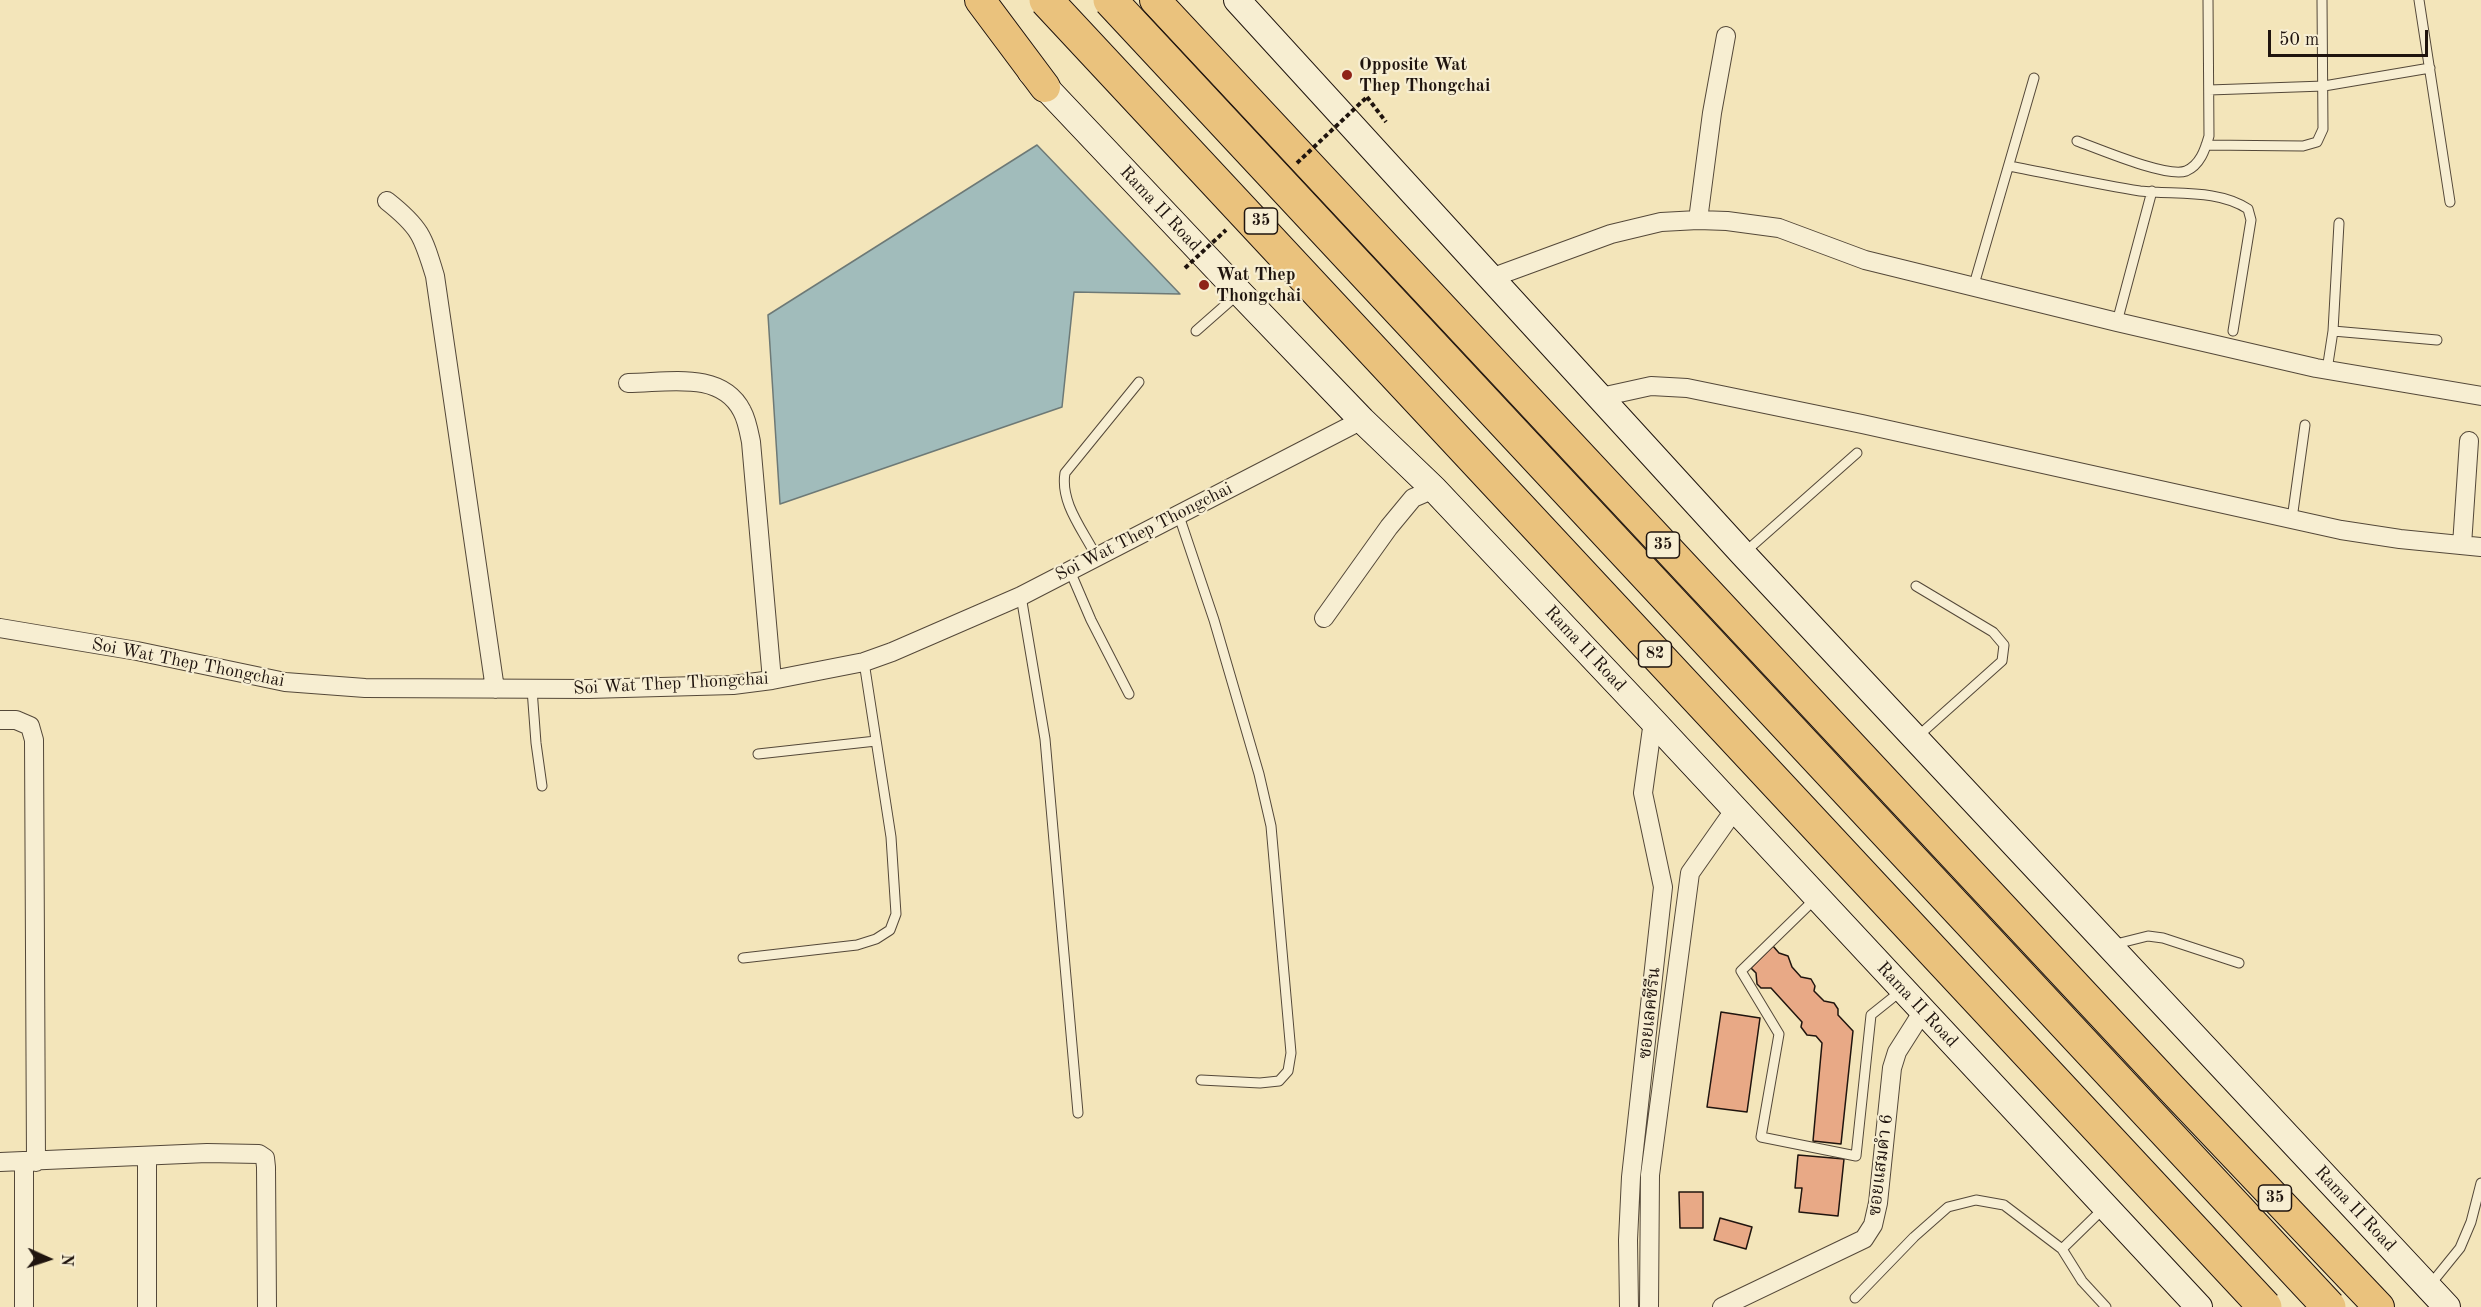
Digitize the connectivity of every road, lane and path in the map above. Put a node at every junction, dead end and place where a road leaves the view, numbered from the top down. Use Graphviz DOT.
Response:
graph roads {
  1 [pos="963,0"];
  2 [pos="980,0"];
  3 [pos="1110,0"];
  4 [pos="1155,0"];
  5 [pos="1237,0"];
  6 [pos="2208,0"];
  7 [pos="2322,0"];
  8 [pos="2419,0"];
  9 [pos="1054,4"];
  10 [pos="1726,36"];
  11 [pos="2430,68"];
  12 [pos="2034,78"];
  13 [pos="2324,86"];
  14 [pos="1045,87"];
  15 [pos="2209,90"];
  16 [pos="1367,97"];
  17 [pos="1386,122"];
  18 [pos="2077,141"];
  19 [pos="2206,145"];
  20 [pos="2008,166"];
  21 [pos="2152,191"];
  22 [pos="387,201"];
  23 [pos="2450,202"];
  24 [pos="1698,220"];
  25 [pos="2339,223"];
  26 [pos="1491,278"];
  27 [pos="1972,288"];
  28 [pos="1240,293"];
  29 [pos="2117,322"];
  30 [pos="1196,331"];
  31 [pos="2232,331"];
  32 [pos="2333,331"];
  33 [pos="2437,340"];
  34 [pos="2327,370"];
  35 [pos="1139,382"];
  36 [pos="628,383"];
  37 [pos="2481,396"];
  38 [pos="1600,397"];
  39 [pos="1362,420"];
  40 [pos="2305,425"];
  41 [pos="2469,441"];
  42 [pos="1857,453"];
  43 [pos="1434,489"];
  44 [pos="1178,513"];
  45 [pos="2292,519"];
  46 [pos="2462,545"];
  47 [pos="2481,547"];
  48 [pos="1743,554"];
  49 [pos="1096,556"];
  50 [pos="1070,571"];
  51 [pos="1916,586"];
  52 [pos="1022,596"];
  53 [pos="1324,618"];
  54 [pos="0,628"];
  55 [pos="864,662"];
  56 [pos="772,680"];
  57 [pos="495,689"];
  58 [pos="532,689"];
  59 [pos="1129,694"];
  60 [pos="0,720"];
  61 [pos="1653,721"];
  62 [pos="1915,739"];
  63 [pos="876,741"];
  64 [pos="758,754"];
  65 [pos="542,786"];
  66 [pos="1735,809"];
  67 [pos="1817,898"];
  68 [pos="2109,945"];
  69 [pos="743,958"];
  70 [pos="2239,963"];
  71 [pos="1903,990"];
  72 [pos="1923,1011"];
  73 [pos="1201,1080"];
  74 [pos="1078,1113"];
  75 [pos="147,1157"];
  76 [pos="0,1162"];
  77 [pos="30,1162"];
  78 [pos="1650,1176"];
  79 [pos="1631,1177"];
  80 [pos="2481,1183"];
  81 [pos="2104,1208"];
  82 [pos="2062,1249"];
  83 [pos="2428,1286"];
  84 [pos="1855,1298"];
  85 [pos="24,1307"];
  86 [pos="147,1307"];
  87 [pos="267,1307"];
  88 [pos="1629,1307"];
  89 [pos="1649,1307"];
  90 [pos="1722,1307"];
  91 [pos="2106,1307"];
  92 [pos="2199,1307"];
  93 [pos="2266,1307"];
  94 [pos="2329,1307"];
  95 [pos="2379,1307"];
  96 [pos="2447,1307"];
  1 -- 14 [label="main road, Rama II Road"];
  2 -- 14 [label="highway"];
  3 -- 94 [label="highway, 82, bridge"];
  4 -- 95 [label="highway, 35"];
  5 -- 26 [label="main road, Rama II Road"];
  6 -- 15 [label="lane"];
  7 -- 13 [label="lane"];
  8 -- 11 [label="lane"];
  9 -- 93 [label="highway, 82, bridge"];
  10 -- 24 [label="street"];
  11 -- 13 [label="lane"];
  11 -- 23 [label="lane"];
  12 -- 20 [label="lane"];
  13 -- 15 [label="lane"];
  13 -- 19 [label="lane"];
  14 -- 28 [label="main road, Rama II Road"];
  15 -- 19 [label="lane"];
  16 -- 17 [label="path"];
  18 -- 19 [label="lane"];
  20 -- 21 [label="lane"];
  20 -- 27 [label="lane"];
  21 -- 29 [label="lane"];
  21 -- 31 [label="lane"];
  22 -- 57 [label="street"];
  24 -- 26 [label="street"];
  24 -- 27 [label="street"];
  25 -- 32 [label="lane"];
  26 -- 38 [label="main road, Rama II Road"];
  27 -- 29 [label="street"];
  28 -- 30 [label="lane"];
  28 -- 39 [label="main road, Rama II Road"];
  29 -- 34 [label="street"];
  32 -- 33 [label="lane"];
  32 -- 34 [label="lane"];
  34 -- 37 [label="street"];
  35 -- 49 [label="lane"];
  36 -- 56 [label="street"];
  38 -- 45 [label="street"];
  38 -- 48 [label="main road, Rama II Road"];
  39 -- 43 [label="main road, Rama II Road"];
  39 -- 44 [label="street, Soi Wat Thep Thongchai"];
  40 -- 45 [label="lane"];
  41 -- 46 [label="street"];
  42 -- 48 [label="lane"];
  43 -- 53 [label="street"];
  43 -- 61 [label="main road, Rama II Road"];
  44 -- 49 [label="street, Soi Wat Thep Thongchai"];
  44 -- 73 [label="lane"];
  45 -- 46 [label="street"];
  46 -- 47 [label="street"];
  48 -- 62 [label="main road, Rama II Road"];
  49 -- 50 [label="street, Soi Wat Thep Thongchai"];
  50 -- 52 [label="street, Soi Wat Thep Thongchai"];
  50 -- 59 [label="lane"];
  51 -- 62 [label="lane"];
  52 -- 55 [label="street, Soi Wat Thep Thongchai"];
  52 -- 74 [label="lane"];
  54 -- 57 [label="street, Soi Wat Thep Thongchai"];
  55 -- 56 [label="street, Soi Wat Thep Thongchai"];
  55 -- 63 [label="lane"];
  56 -- 58 [label="street, Soi Wat Thep Thongchai"];
  57 -- 58 [label="street, Soi Wat Thep Thongchai"];
  58 -- 65 [label="lane"];
  60 -- 77 [label="street"];
  61 -- 66 [label="main road, Rama II Road"];
  61 -- 79 [label="street, ซอยเลคซีรีน"];
  62 -- 68 [label="main road, Rama II Road"];
  63 -- 64 [label="lane"];
  63 -- 69 [label="lane"];
  66 -- 67 [label="main road, Rama II Road"];
  66 -- 78 [label="street, ซอยเลคซีรีน"];
  67 -- 71 [label="main road, Rama II Road"];
  67 -- 71 [label="lane"];
  68 -- 70 [label="lane"];
  68 -- 83 [label="main road, Rama II Road"];
  71 -- 72 [label="main road, Rama II Road"];
  72 -- 81 [label="main road, Rama II Road"];
  72 -- 90 [label="street, ซอยแสมดำ 6"];
  75 -- 77 [label="street"];
  75 -- 86 [label="street"];
  75 -- 87 [label="street"];
  76 -- 77 [label="street"];
  77 -- 85 [label="street"];
  78 -- 79 [label="street"];
  78 -- 89 [label="street, ซอยเลคซีรีน"];
  79 -- 88 [label="street, ซอยเลคซีรีน"];
  80 -- 83 [label="lane"];
  81 -- 82 [label="lane"];
  81 -- 92 [label="main road, Rama II Road"];
  82 -- 84 [label="lane"];
  82 -- 91 [label="lane"];
  83 -- 96 [label="main road, Rama II Road"];
}
